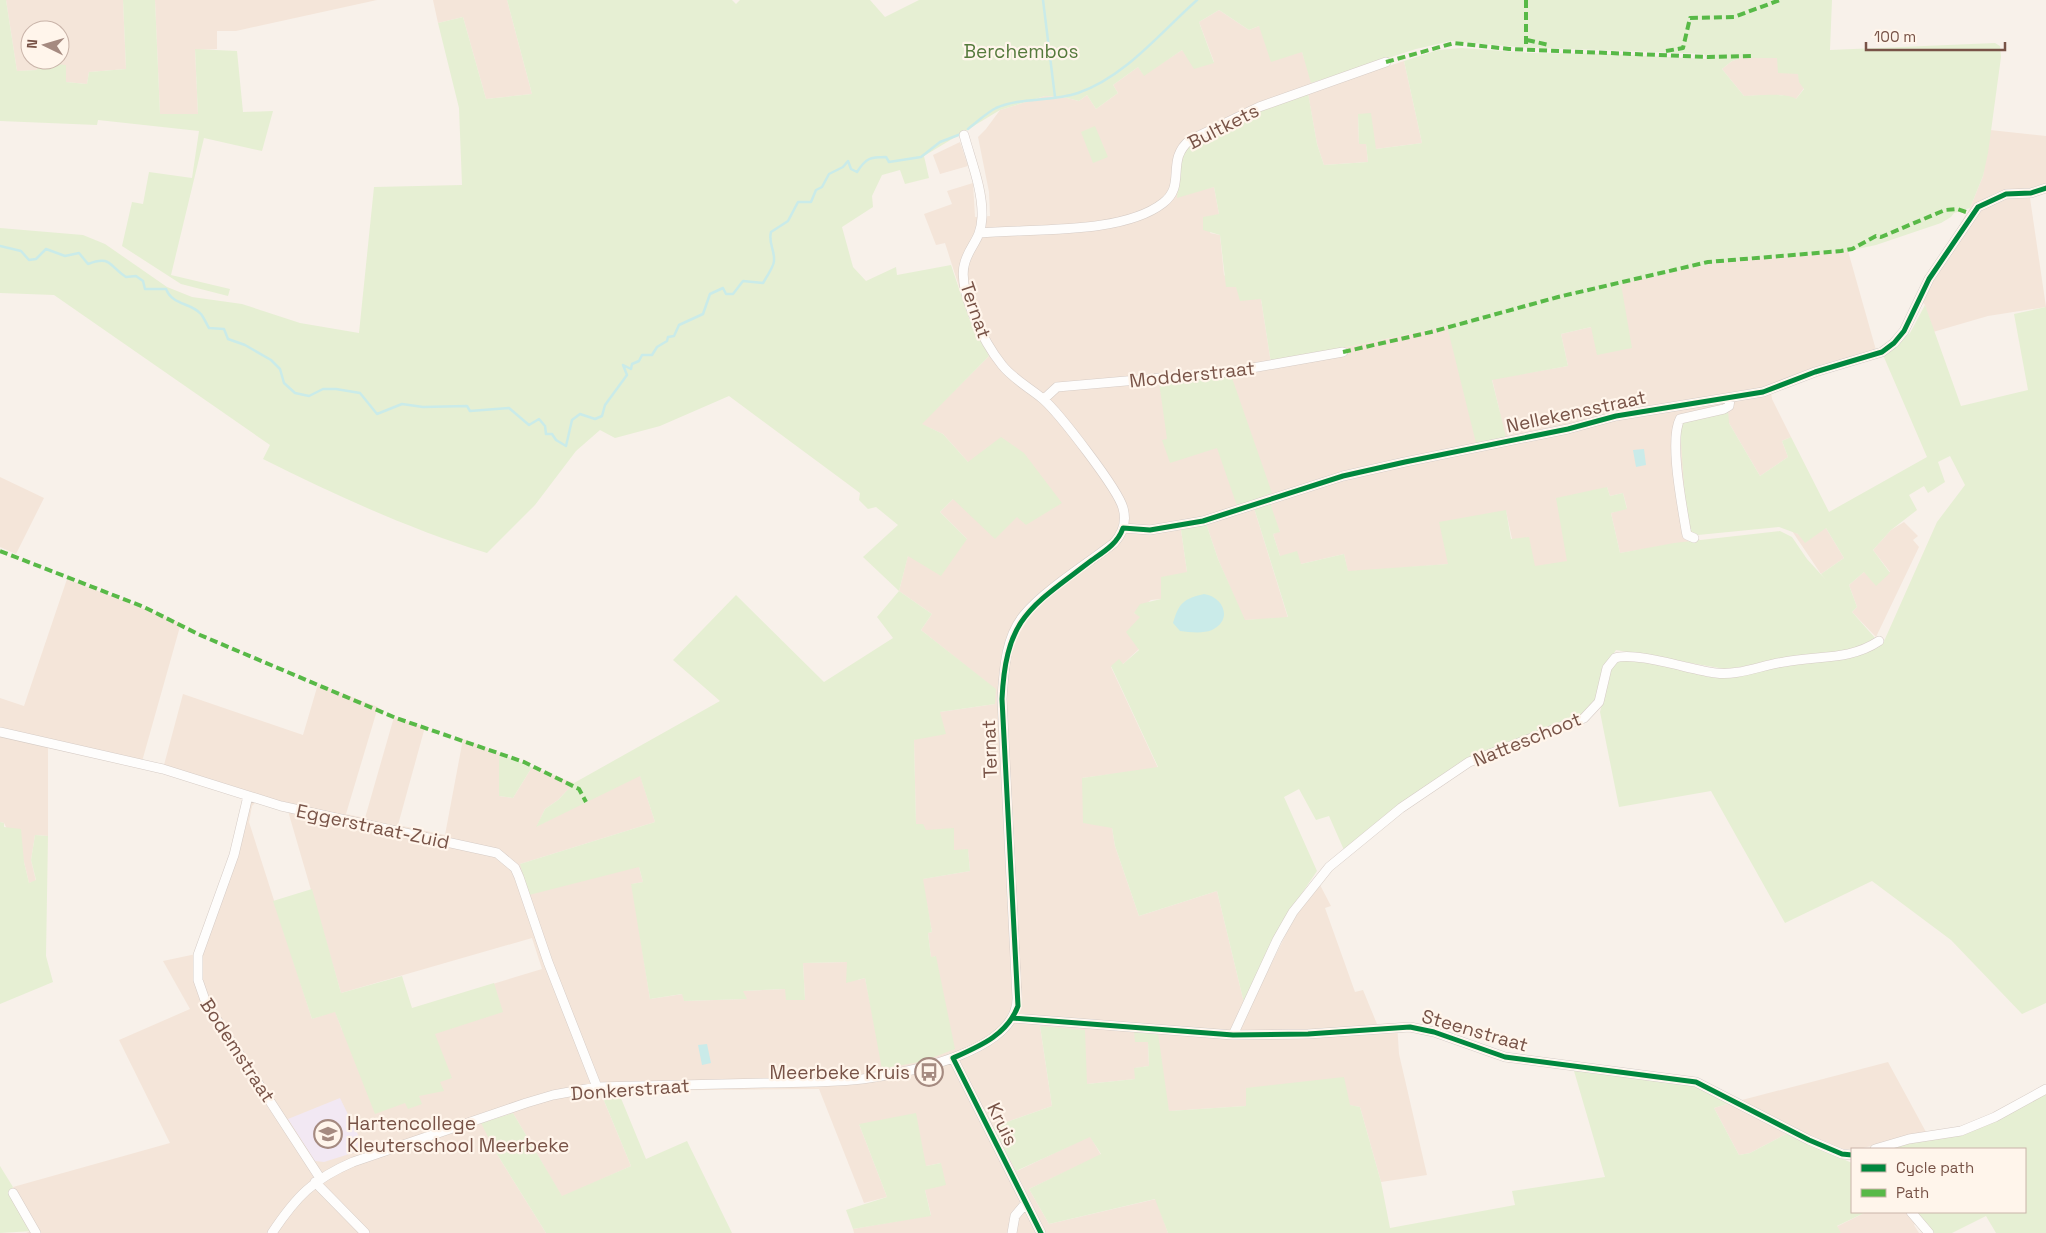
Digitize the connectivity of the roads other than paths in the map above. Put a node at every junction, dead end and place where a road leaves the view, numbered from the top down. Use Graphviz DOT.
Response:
graph roads {
  1 [pos="1386,62"];
  2 [pos="964,135"];
  3 [pos="2046,188"];
  4 [pos="980,233"];
  5 [pos="1343,352"];
  6 [pos="1044,399"];
  7 [pos="1730,399"];
  8 [pos="1123,528"];
  9 [pos="1694,538"];
  10 [pos="1879,641"];
  11 [pos="0,732"];
  12 [pos="248,796"];
  13 [pos="1013,1018"];
  14 [pos="1233,1035"];
  15 [pos="953,1058"];
  16 [pos="597,1087"];
  17 [pos="2046,1088"];
  18 [pos="1878,1148"];
  19 [pos="1851,1155"];
  20 [pos="318,1180"];
  21 [pos="13,1194"];
  22 [pos="1025,1204"];
  23 [pos="1912,1213"];
  24 [pos="36,1233"];
  25 [pos="272,1233"];
  26 [pos="365,1233"];
  27 [pos="1012,1233"];
  28 [pos="1040,1233"];
  29 [pos="1930,1233"];
  1 -- 4 [label="street, Bultkets"];
  2 -- 4 [label="street, Ternat"];
  3 -- 7 [label="street, Nellekensstraat"];
  4 -- 6 [label="street, Ternat"];
  5 -- 6 [label="street, Modderstraat"];
  6 -- 8 [label="street, Ternat"];
  7 -- 8 [label="street, Nellekensstraat"];
  7 -- 9 [label="street"];
  8 -- 13 [label="street, Ternat"];
  10 -- 14 [label="street, Natteschoot"];
  11 -- 12 [label="street, Eggerstraat-Zuid"];
  12 -- 16 [label="street, Eggerstraat-Zuid"];
  12 -- 20 [label="street, Bodemstraat"];
  13 -- 14 [label="street, Steenstraat"];
  13 -- 15 [label="street, Donkerstraat"];
  14 -- 19 [label="street, Steenstraat"];
  15 -- 16 [label="street, Donkerstraat"];
  15 -- 22 [label="street, Kruis"];
  16 -- 20 [label="street, Donkerstraat"];
  17 -- 18 [label="street"];
  20 -- 25 [label="street, Donkerstraat"];
  20 -- 26 [label="street, Bodemstraat"];
  21 -- 24 [label="street"];
  22 -- 27 [label="street"];
  22 -- 28 [label="street, Kruis"];
  23 -- 29 [label="street"];
}
